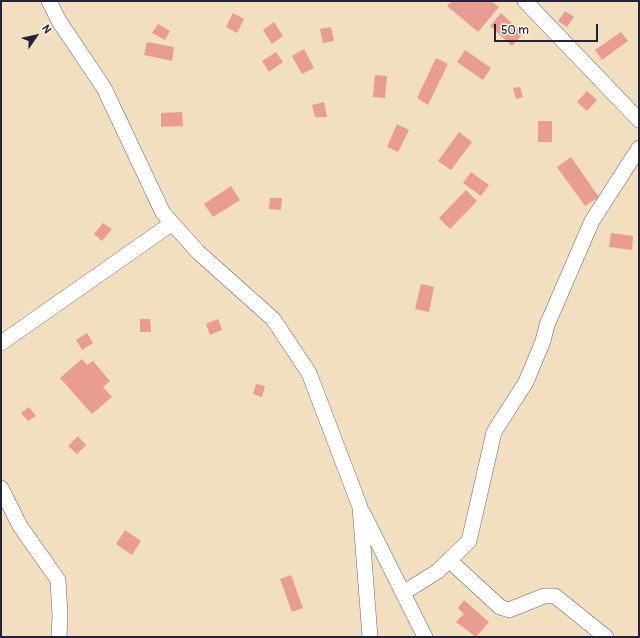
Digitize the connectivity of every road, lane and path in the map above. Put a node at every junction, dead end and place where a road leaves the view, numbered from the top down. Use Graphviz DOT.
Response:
graph roads {
  1 [pos="49,1"];
  2 [pos="525,1"];
  3 [pos="639,120"];
  4 [pos="639,148"];
  5 [pos="171,224"];
  6 [pos="1,343"];
  7 [pos="1,488"];
  8 [pos="360,507"];
  9 [pos="449,560"];
  10 [pos="403,593"];
  11 [pos="59,637"];
  12 [pos="370,637"];
  13 [pos="424,637"];
  14 [pos="606,637"];
  1 -- 5 [label="street"];
  2 -- 3 [label="street"];
  4 -- 9 [label="street"];
  5 -- 6 [label="street"];
  5 -- 8 [label="street"];
  7 -- 11 [label="street"];
  8 -- 10 [label="street"];
  8 -- 12 [label="street"];
  9 -- 10 [label="street"];
  9 -- 14 [label="street"];
  10 -- 13 [label="street"];
}
